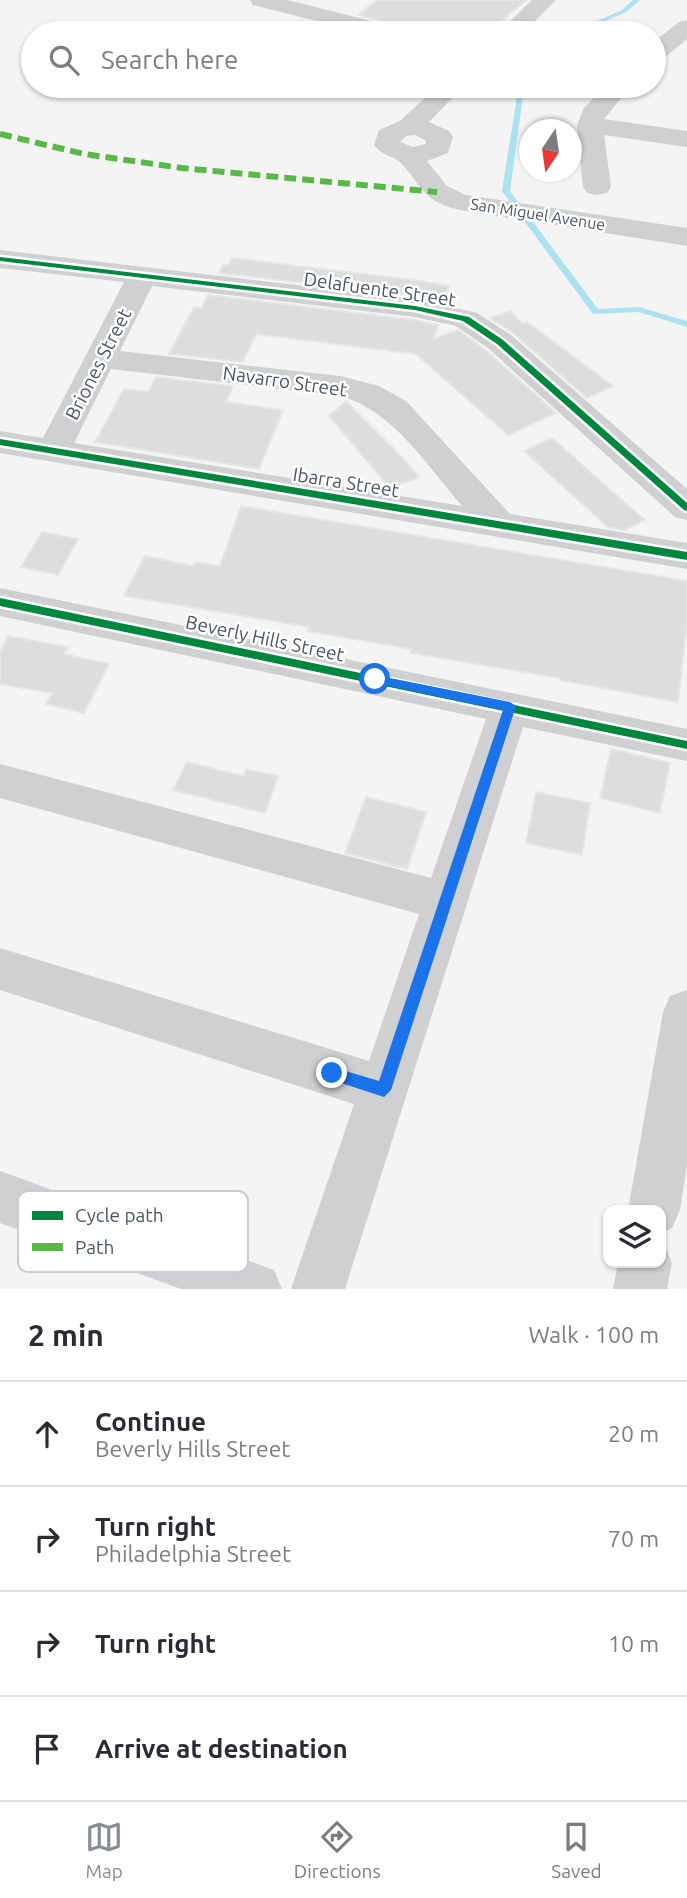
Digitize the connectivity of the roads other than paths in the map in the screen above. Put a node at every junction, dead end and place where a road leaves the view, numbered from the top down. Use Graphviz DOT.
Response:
graph roads {
  1 [pos="261,0"];
  2 [pos="538,1"];
  3 [pos="344,21"];
  4 [pos="520,21"];
  5 [pos="687,27"];
  6 [pos="666,45"];
  7 [pos="666,57"];
  8 [pos="687,60"];
  9 [pos="439,98"];
  10 [pos="457,98"];
  11 [pos="607,98"];
  12 [pos="590,125"];
  13 [pos="409,127"];
  14 [pos="435,133"];
  15 [pos="687,139"];
  16 [pos="408,155"];
  17 [pos="597,187"];
  18 [pos="687,237"];
  19 [pos="0,259"];
  20 [pos="142,276"];
  21 [pos="100,358"];
  22 [pos="0,442"];
  23 [pos="53,451"];
  24 [pos="687,508"];
  25 [pos="499,525"];
  26 [pos="687,556"];
  27 [pos="0,602"];
  28 [pos="510,706"];
  29 [pos="687,745"];
  30 [pos="0,781"];
  31 [pos="446,902"];
  32 [pos="0,969"];
  33 [pos="687,1012"];
  34 [pos="384,1090"];
  35 [pos="0,1197"];
  36 [pos="18,1203"];
  37 [pos="655,1205"];
  38 [pos="644,1268"];
  39 [pos="208,1272"];
  40 [pos="255,1289"];
  41 [pos="318,1289"];
  42 [pos="640,1289"];
  1 -- 3 [label="street"];
  2 -- 4 [label="street"];
  5 -- 6 [label="street"];
  7 -- 8 [label="street"];
  9 -- 13 [label="street"];
  10 -- 14 [label="street"];
  11 -- 12 [label="street"];
  12 -- 15 [label="street"];
  12 -- 17 [label="street"];
  13 -- 14 [label="street"];
  13 -- 16 [label="street, San Miguel Avenue"];
  14 -- 16 [label="street"];
  16 -- 18 [label="street, San Miguel Avenue"];
  19 -- 20 [label="street, Delafuente Street"];
  20 -- 21 [label="street, Briones Street"];
  20 -- 24 [label="street, Delafuente Street"];
  21 -- 23 [label="street, Briones Street"];
  21 -- 25 [label="street, Navarro Street"];
  22 -- 23 [label="street, Ibarra Street"];
  23 -- 25 [label="street, Ibarra Street"];
  25 -- 26 [label="street, Ibarra Street"];
  27 -- 28 [label="street, Beverly Hills Street"];
  28 -- 29 [label="street, Beverly Hills Street"];
  28 -- 31 [label="street"];
  30 -- 31 [label="street"];
  31 -- 34 [label="street"];
  32 -- 34 [label="street"];
  33 -- 37 [label="street"];
  34 -- 41 [label="street"];
  35 -- 36 [label="street"];
  38 -- 42 [label="street"];
  39 -- 40 [label="street"];
}
